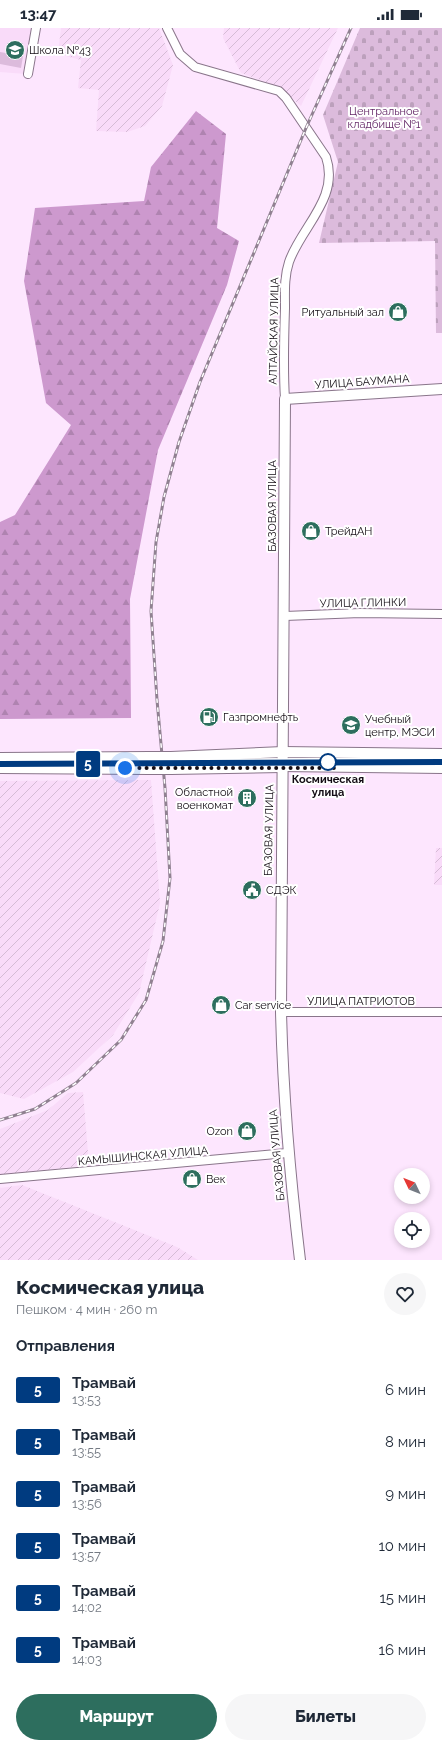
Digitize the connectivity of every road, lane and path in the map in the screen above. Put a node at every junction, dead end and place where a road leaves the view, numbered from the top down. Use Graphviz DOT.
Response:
graph roads {
  1 [pos="36,28"];
  2 [pos="167,28"];
  3 [pos="28,74"];
  4 [pos="442,389"];
  5 [pos="284,399"];
  6 [pos="442,614"];
  7 [pos="285,616"];
  8 [pos="283,752"];
  9 [pos="442,754"];
  10 [pos="0,758"];
  11 [pos="282,767"];
  12 [pos="0,768"];
  13 [pos="442,769"];
  14 [pos="281,1012"];
  15 [pos="442,1012"];
  16 [pos="287,1153"];
  17 [pos="0,1179"];
  18 [pos="300,1260"];
  1 -- 3 [label="street"];
  2 -- 5 [label="street, АЛТАЙСКАЯ УЛИЦА"];
  4 -- 5 [label="main road, УЛИЦА БАУМАНА"];
  5 -- 7 [label="main road, БАЗОВАЯ УЛИЦА"];
  6 -- 7 [label="street, УЛИЦА ГЛИНКИ"];
  7 -- 8 [label="main road, БАЗОВАЯ УЛИЦА"];
  8 -- 9 [label="main road"];
  8 -- 10 [label="main road, bridge"];
  8 -- 11 [label="main road, БАЗОВАЯ УЛИЦА"];
  11 -- 12 [label="main road, bridge"];
  11 -- 13 [label="street"];
  11 -- 14 [label="main road, БАЗОВАЯ УЛИЦА"];
  14 -- 15 [label="street, УЛИЦА ПАТРИОТОВ"];
  14 -- 16 [label="main road, БАЗОВАЯ УЛИЦА"];
  16 -- 17 [label="street, КАМЫШИНСКАЯ УЛИЦА"];
  16 -- 18 [label="main road, БАЗОВАЯ УЛИЦА"];
}
